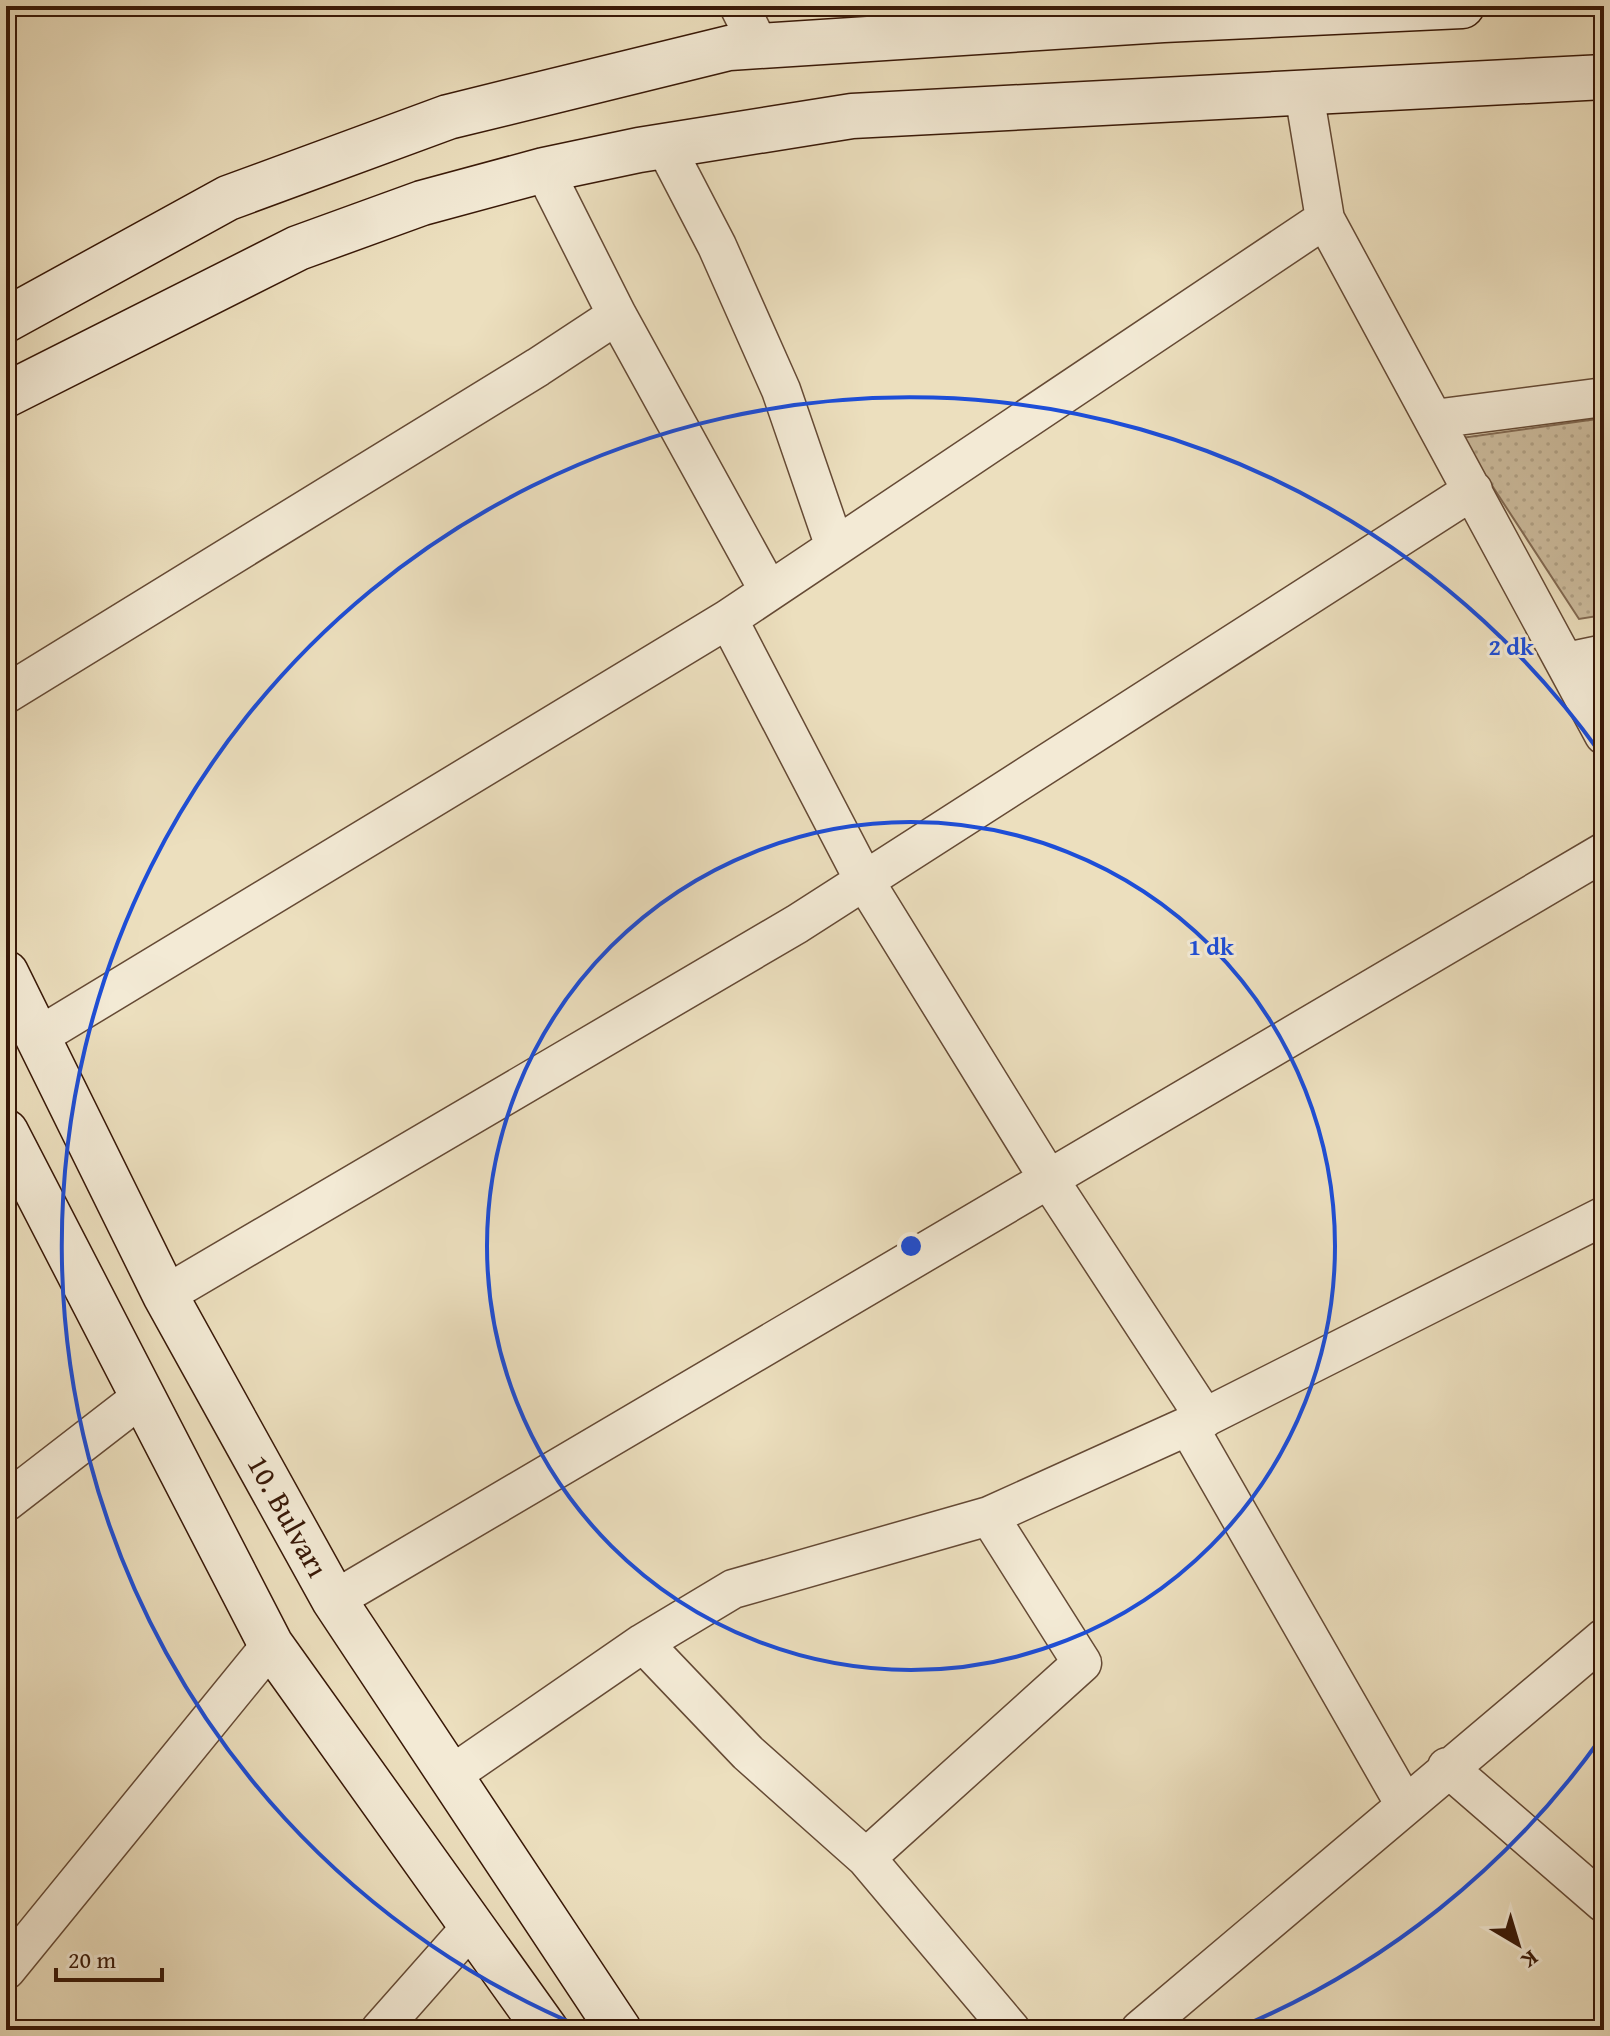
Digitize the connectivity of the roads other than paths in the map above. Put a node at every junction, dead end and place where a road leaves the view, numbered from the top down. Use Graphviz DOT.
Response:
graph roads {
  1 [pos="739,6"];
  2 [pos="1462,6"];
  3 [pos="1350,9"];
  4 [pos="1222,12"];
  5 [pos="759,46"];
  6 [pos="1604,77"];
  7 [pos="1304,93"];
  8 [pos="665,146"];
  9 [pos="544,170"];
  10 [pos="1325,219"];
  11 [pos="617,315"];
  12 [pos="6,320"];
  13 [pos="6,395"];
  14 [pos="1604,397"];
  15 [pos="1434,419"];
  16 [pos="1473,490"];
  17 [pos="835,547"];
  18 [pos="769,591"];
  19 [pos="728,619"];
  20 [pos="1604,654"];
  21 [pos="1566,662"];
  22 [pos="6,694"];
  23 [pos="1604,735"];
  24 [pos="1604,852"];
  25 [pos="864,880"];
  26 [pos="6,973"];
  27 [pos="36,1038"];
  28 [pos="6,1132"];
  29 [pos="1048,1178"];
  30 [pos="1604,1216"];
  31 [pos="165,1295"];
  32 [pos="143,1396"];
  33 [pos="1197,1422"];
  34 [pos="6,1502"];
  35 [pos="989,1516"];
  36 [pos="334,1600"];
  37 [pos="1604,1638"];
  38 [pos="643,1643"];
  39 [pos="271,1645"];
  40 [pos="1447,1767"];
  41 [pos="450,1776"];
  42 [pos="1404,1803"];
  43 [pos="866,1858"];
  44 [pos="1604,1903"];
  45 [pos="472,1926"];
  46 [pos="6,1970"];
  47 [pos="380,2030"];
  48 [pos="546,2030"];
  49 [pos="619,2030"];
  50 [pos="1011,2030"];
  51 [pos="1140,2030"];
  1 -- 5 [label="street"];
  2 -- 3 [label="main road"];
  3 -- 4 [label="main road"];
  4 -- 5 [label="main road"];
  5 -- 12 [label="main road"];
  6 -- 7 [label="main road"];
  7 -- 8 [label="main road"];
  7 -- 10 [label="street"];
  8 -- 9 [label="main road"];
  8 -- 17 [label="street"];
  9 -- 11 [label="street"];
  9 -- 13 [label="main road"];
  10 -- 15 [label="street"];
  10 -- 17 [label="street"];
  11 -- 18 [label="street"];
  11 -- 22 [label="street"];
  14 -- 15 [label="street"];
  15 -- 16 [label="street"];
  16 -- 21 [label="street"];
  16 -- 25 [label="street"];
  17 -- 18 [label="street"];
  18 -- 19 [label="street"];
  19 -- 25 [label="street"];
  19 -- 27 [label="street"];
  20 -- 21 [label="street"];
  21 -- 23 [label="street"];
  24 -- 29 [label="street"];
  25 -- 29 [label="street"];
  25 -- 31 [label="street"];
  26 -- 27 [label="main road, 10. Bulvarı"];
  27 -- 31 [label="main road, 10. Bulvarı"];
  28 -- 32 [label="main road"];
  29 -- 33 [label="street"];
  29 -- 36 [label="street"];
  30 -- 33 [label="street"];
  31 -- 36 [label="main road, 10. Bulvarı"];
  32 -- 34 [label="street"];
  32 -- 39 [label="main road"];
  33 -- 35 [label="street"];
  33 -- 42 [label="street"];
  35 -- 38 [label="street"];
  35 -- 43 [label="street"];
  36 -- 41 [label="main road, 10. Bulvarı"];
  37 -- 40 [label="street"];
  38 -- 41 [label="street"];
  38 -- 43 [label="street"];
  39 -- 45 [label="main road"];
  39 -- 46 [label="street"];
  40 -- 42 [label="street"];
  40 -- 44 [label="street"];
  41 -- 49 [label="main road, 10. Bulvarı"];
  42 -- 51 [label="street"];
  43 -- 50 [label="street"];
  45 -- 47 [label="street"];
  45 -- 48 [label="main road"];
}
